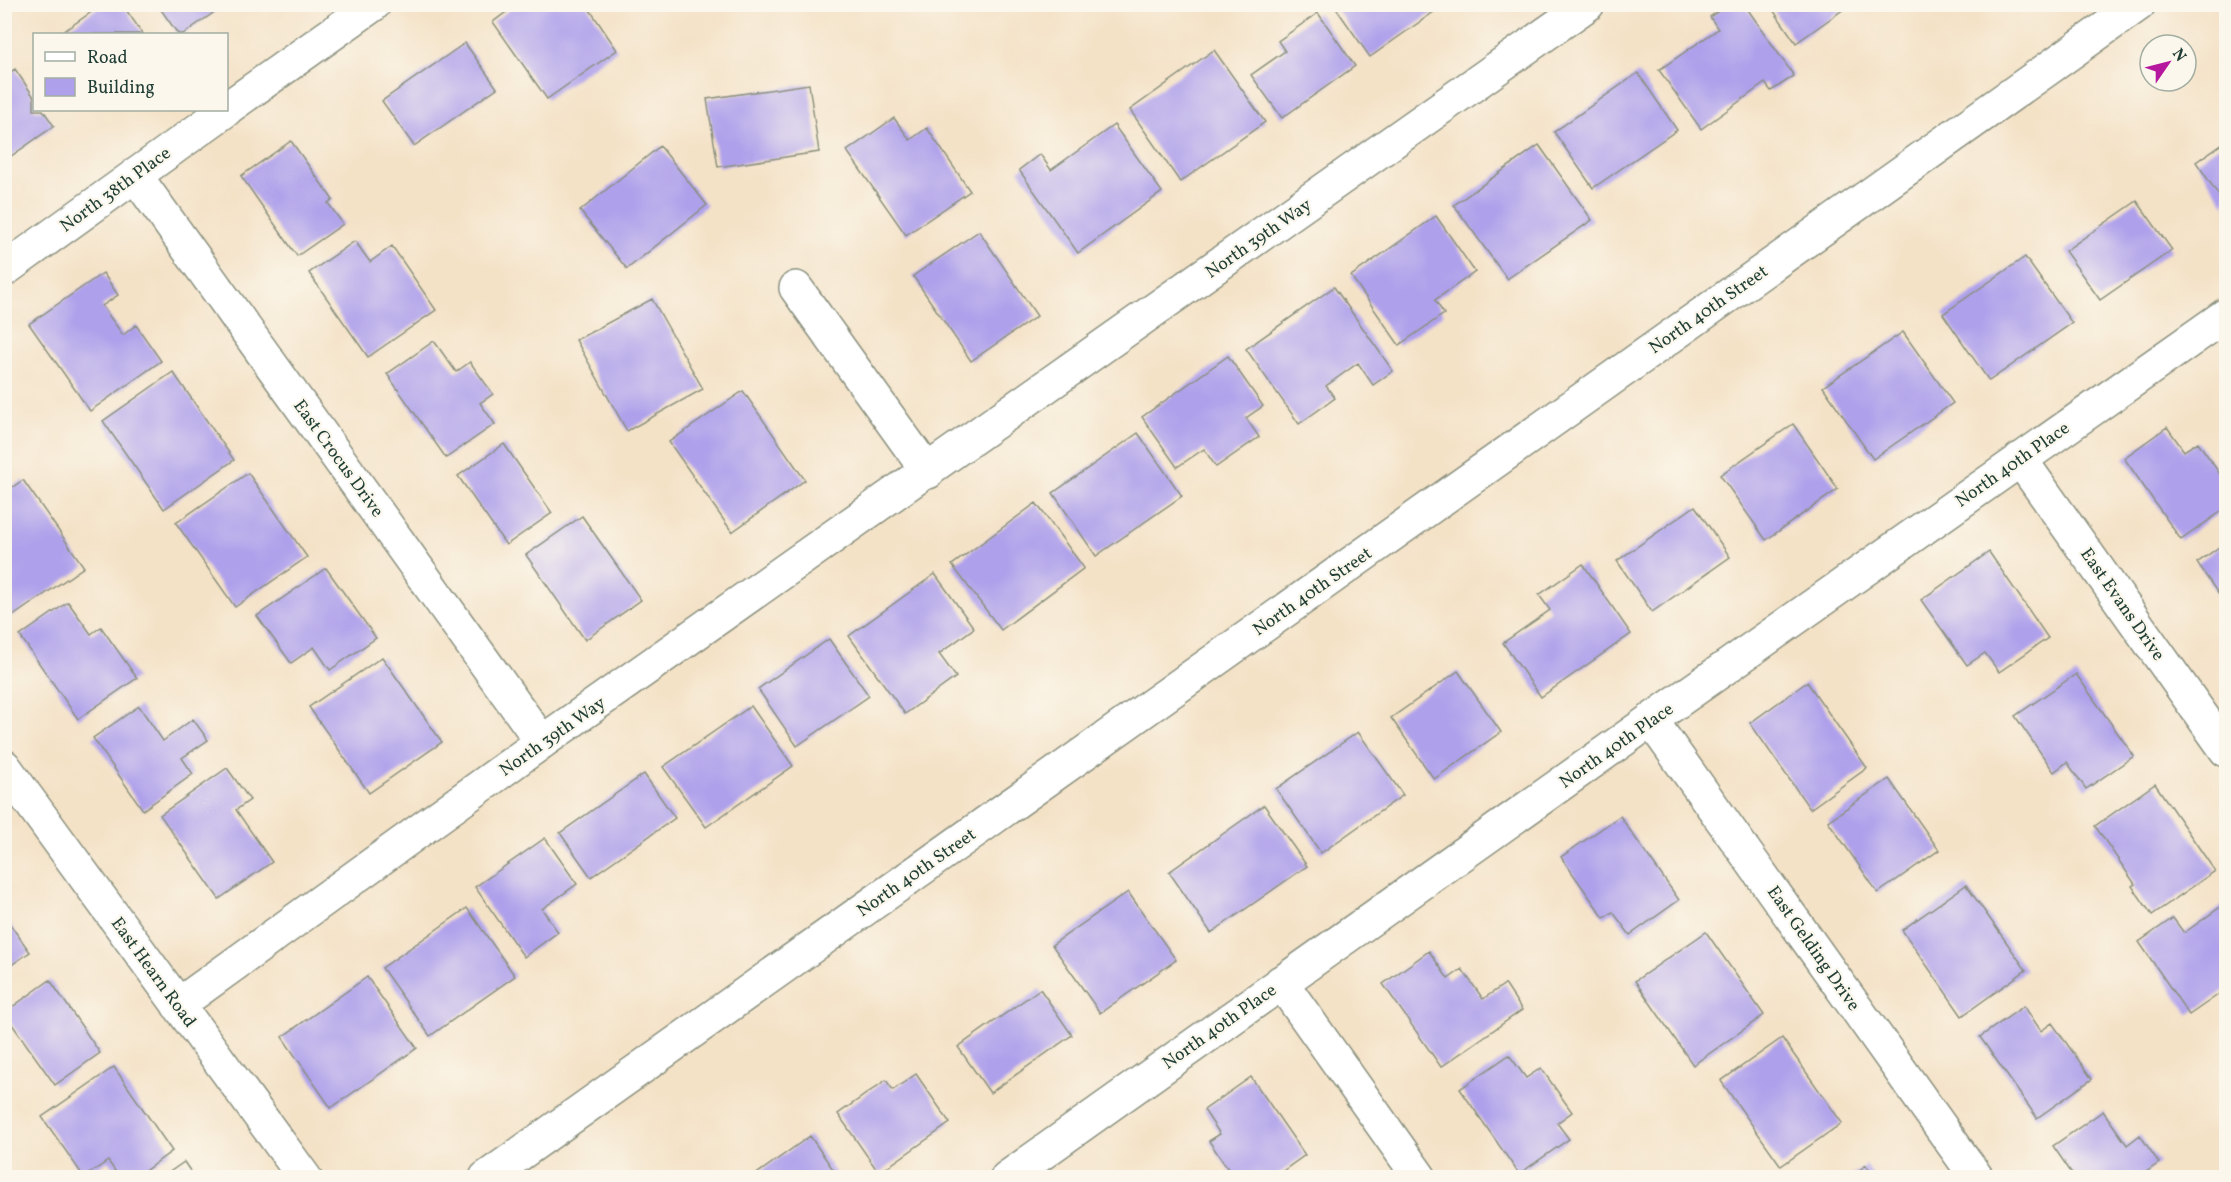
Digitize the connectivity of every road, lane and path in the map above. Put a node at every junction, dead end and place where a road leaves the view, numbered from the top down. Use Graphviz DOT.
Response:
graph roads {
  1 [pos="374,4"];
  2 [pos="1588,4"];
  3 [pos="2139,4"];
  4 [pos="228,108"];
  5 [pos="223,111"];
  6 [pos="135,175"];
  7 [pos="4,270"];
  8 [pos="796,288"];
  9 [pos="2226,315"];
  10 [pos="2020,459"];
  11 [pos="928,472"];
  12 [pos="1651,720"];
  13 [pos="543,742"];
  14 [pos="2226,750"];
  15 [pos="4,766"];
  16 [pos="1281,982"];
  17 [pos="178,1005"];
  18 [pos="305,1178"];
  19 [pos="486,1178"];
  20 [pos="1007,1178"];
  21 [pos="1420,1178"];
  22 [pos="1977,1178"];
  1 -- 4 [label="street, North 38th Place"];
  2 -- 11 [label="street, North 39th Way"];
  3 -- 19 [label="street, North 40th Street"];
  5 -- 6 [label="street, North 38th Place"];
  6 -- 7 [label="street, North 38th Place"];
  6 -- 13 [label="street, East Crocus Drive"];
  8 -- 11 [label="street"];
  9 -- 10 [label="street, North 40th Place"];
  10 -- 12 [label="street, North 40th Place"];
  10 -- 14 [label="street, East Evans Drive"];
  11 -- 13 [label="street, North 39th Way"];
  12 -- 16 [label="street, North 40th Place"];
  12 -- 22 [label="street, East Gelding Drive"];
  13 -- 17 [label="street, North 39th Way"];
  15 -- 17 [label="street, East Hearn Road"];
  16 -- 20 [label="street, North 40th Place"];
  16 -- 21 [label="street"];
  17 -- 18 [label="street, East Hearn Road"];
}
